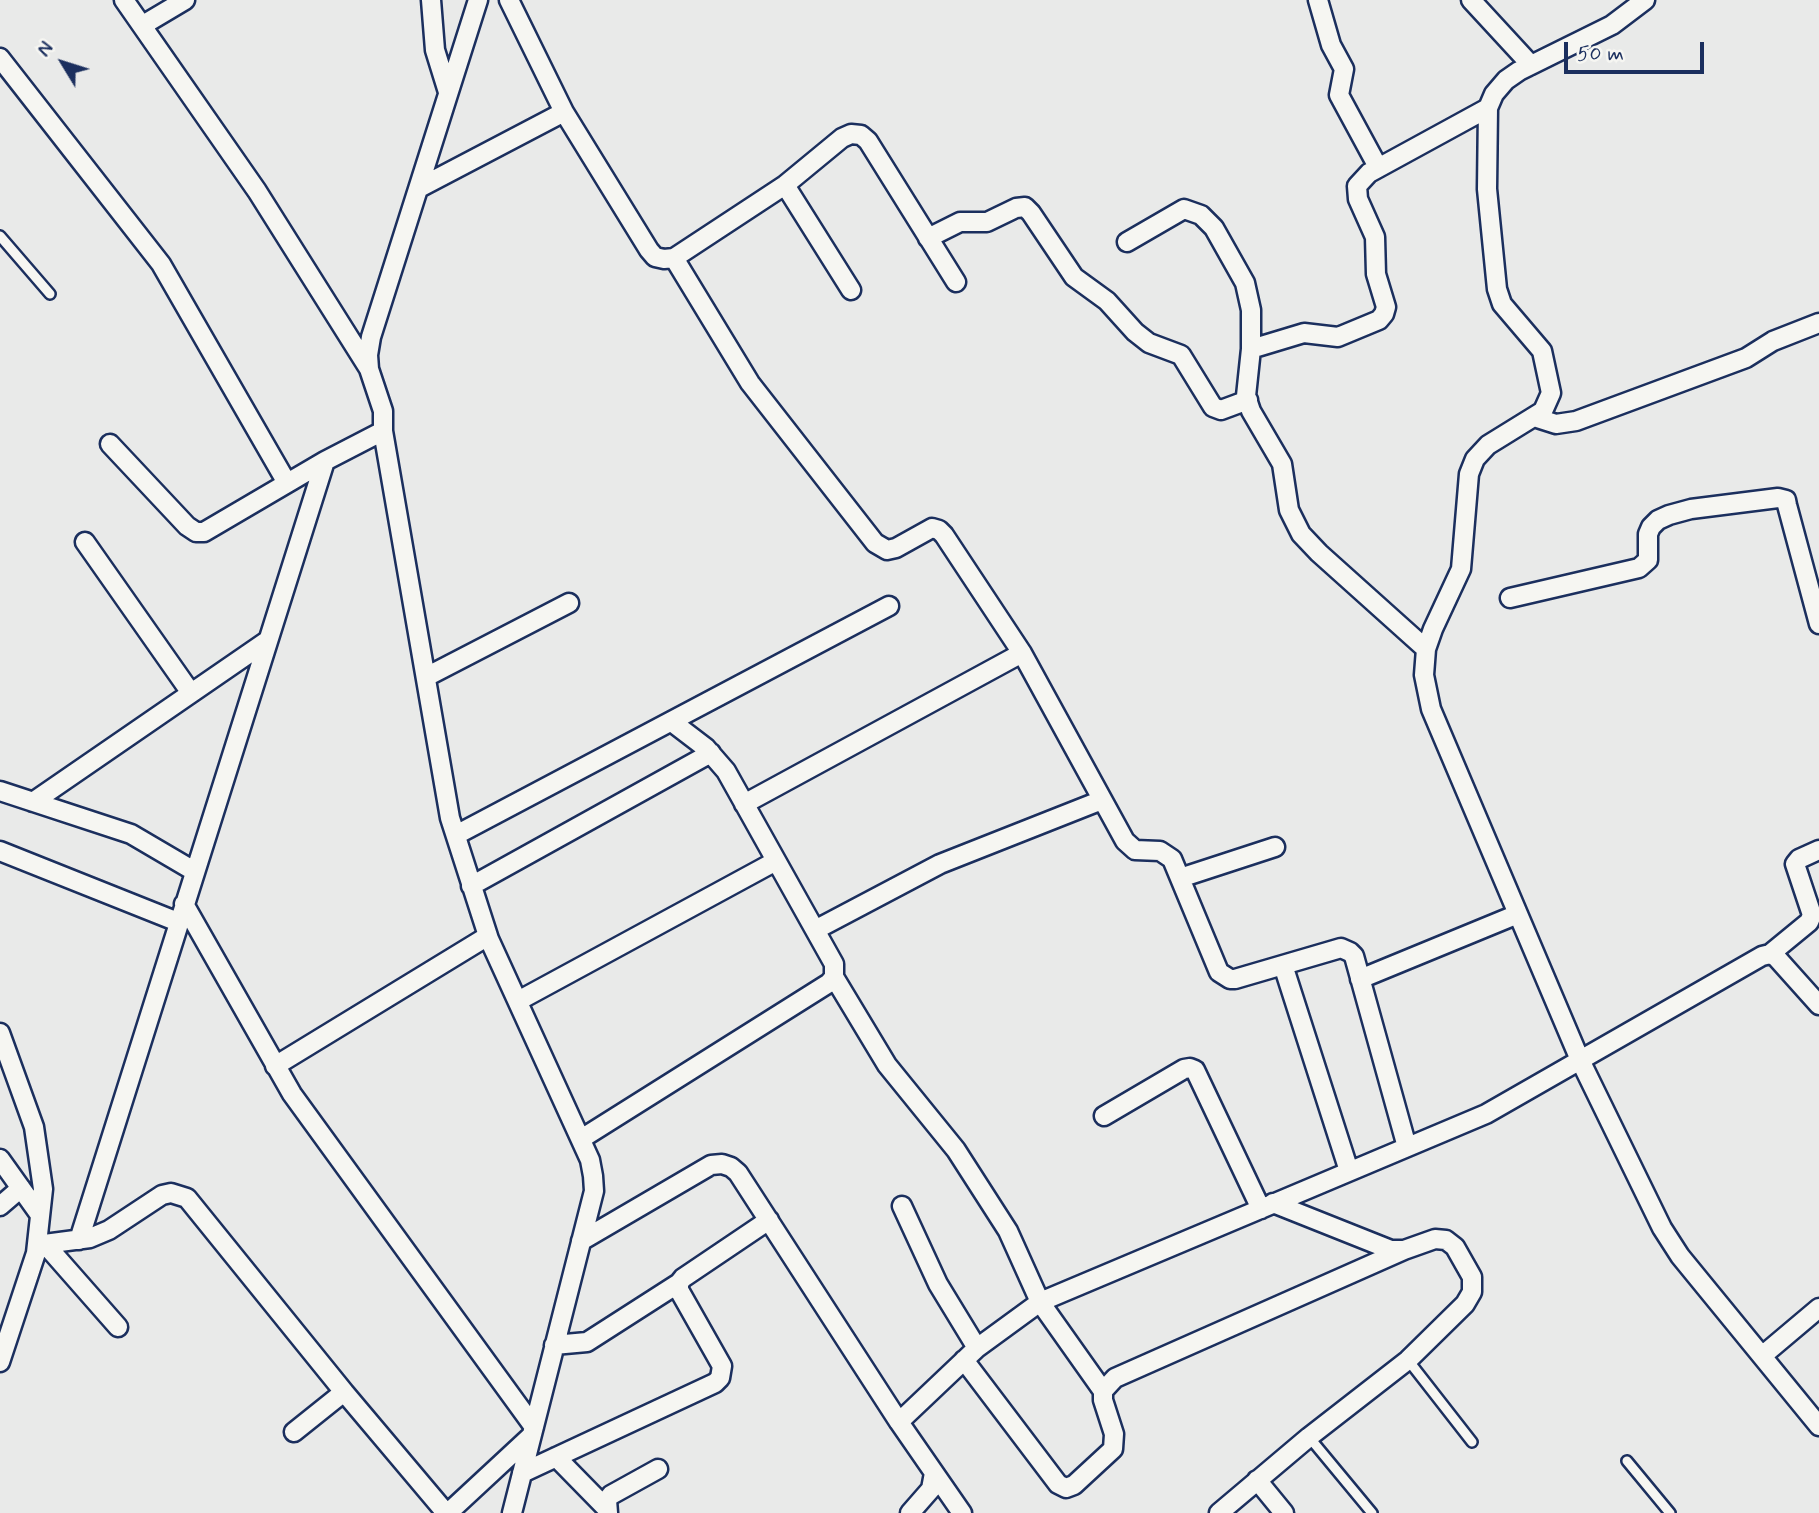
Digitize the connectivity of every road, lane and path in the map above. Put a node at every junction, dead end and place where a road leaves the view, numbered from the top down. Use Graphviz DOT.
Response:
graph roads {
  1 [pos="124,0"];
  2 [pos="185,0"];
  3 [pos="431,0"];
  4 [pos="478,0"];
  5 [pos="509,0"];
  6 [pos="1318,0"];
  7 [pos="1471,0"];
  8 [pos="1645,0"];
  9 [pos="143,25"];
  10 [pos="0,58"];
  11 [pos="1531,65"];
  12 [pos="448,92"];
  13 [pos="1488,108"];
  14 [pos="564,112"];
  15 [pos="1378,167"];
  16 [pos="785,185"];
  17 [pos="419,188"];
  18 [pos="0,236"];
  19 [pos="928,237"];
  20 [pos="1127,242"];
  21 [pos="674,258"];
  22 [pos="956,282"];
  23 [pos="851,290"];
  24 [pos="50,294"];
  25 [pos="1819,323"];
  26 [pos="1251,349"];
  27 [pos="369,369"];
  28 [pos="1248,400"];
  29 [pos="1534,417"];
  30 [pos="383,431"];
  31 [pos="110,444"];
  32 [pos="325,461"];
  33 [pos="286,483"];
  34 [pos="85,542"];
  35 [pos="1510,598"];
  36 [pos="569,603"];
  37 [pos="889,606"];
  38 [pos="1819,624"];
  39 [pos="267,641"];
  40 [pos="1426,649"];
  41 [pos="1023,653"];
  42 [pos="426,677"];
  43 [pos="191,693"];
  44 [pos="672,722"];
  45 [pos="711,753"];
  46 [pos="0,791"];
  47 [pos="1102,800"];
  48 [pos="33,802"];
  49 [pos="744,804"];
  50 [pos="456,835"];
  51 [pos="1276,847"];
  52 [pos="1819,850"];
  53 [pos="0,851"];
  54 [pos="776,861"];
  55 [pos="194,871"];
  56 [pos="1180,878"];
  57 [pos="471,886"];
  58 [pos="184,904"];
  59 [pos="1518,914"];
  60 [pos="178,922"];
  61 [pos="816,930"];
  62 [pos="488,936"];
  63 [pos="1770,954"];
  64 [pos="1283,965"];
  65 [pos="834,977"];
  66 [pos="1360,978"];
  67 [pos="518,1001"];
  68 [pos="1819,1005"];
  69 [pos="0,1033"];
  70 [pos="1580,1060"];
  71 [pos="275,1066"];
  72 [pos="1104,1116"];
  73 [pos="581,1139"];
  74 [pos="1408,1147"];
  75 [pos="0,1159"];
  76 [pos="1349,1171"];
  77 [pos="21,1188"];
  78 [pos="0,1206"];
  79 [pos="901,1206"];
  80 [pos="1267,1206"];
  81 [pos="40,1215"];
  82 [pos="769,1220"];
  83 [pos="79,1240"];
  84 [pos="580,1241"];
  85 [pos="41,1245"];
  86 [pos="1404,1250"];
  87 [pos="679,1283"];
  88 [pos="1040,1302"];
  89 [pos="1819,1308"];
  90 [pos="118,1327"];
  91 [pos="554,1345"];
  92 [pos="971,1354"];
  93 [pos="1762,1356"];
  94 [pos="1408,1360"];
  95 [pos="0,1362"];
  96 [pos="1103,1391"];
  97 [pos="344,1392"];
  98 [pos="899,1422"];
  99 [pos="1819,1426"];
  100 [pos="294,1432"];
  101 [pos="533,1432"];
  102 [pos="1309,1437"];
  103 [pos="1472,1442"];
  104 [pos="556,1457"];
  105 [pos="1627,1461"];
  106 [pos="658,1469"];
  107 [pos="522,1473"];
  108 [pos="934,1473"];
  109 [pos="1257,1480"];
  110 [pos="607,1511"];
  111 [pos="447,1513"];
  112 [pos="512,1513"];
  113 [pos="910,1513"];
  114 [pos="962,1513"];
  115 [pos="1219,1513"];
  116 [pos="1284,1513"];
  117 [pos="1372,1513"];
  118 [pos="1670,1513"];
  1 -- 9 [label="street"];
  2 -- 9 [label="street"];
  3 -- 12 [label="street"];
  4 -- 12 [label="street"];
  5 -- 14 [label="street"];
  6 -- 15 [label="street"];
  7 -- 11 [label="street"];
  8 -- 11 [label="street"];
  9 -- 27 [label="street"];
  10 -- 33 [label="street"];
  11 -- 13 [label="street"];
  12 -- 17 [label="street"];
  13 -- 15 [label="street"];
  13 -- 29 [label="street"];
  14 -- 17 [label="street"];
  14 -- 21 [label="street"];
  15 -- 26 [label="street"];
  16 -- 19 [label="street"];
  16 -- 21 [label="street"];
  16 -- 23 [label="street"];
  17 -- 27 [label="street"];
  18 -- 24 [label="lane"];
  19 -- 22 [label="street"];
  19 -- 28 [label="street"];
  20 -- 26 [label="street"];
  21 -- 41 [label="street"];
  25 -- 29 [label="street"];
  26 -- 28 [label="street"];
  27 -- 30 [label="street"];
  28 -- 40 [label="street"];
  29 -- 40 [label="street"];
  30 -- 32 [label="street"];
  30 -- 42 [label="street"];
  31 -- 33 [label="street"];
  32 -- 33 [label="street"];
  32 -- 39 [label="street"];
  34 -- 43 [label="street"];
  35 -- 38 [label="street"];
  36 -- 42 [label="street"];
  37 -- 44 [label="street"];
  39 -- 43 [label="street"];
  39 -- 55 [label="street"];
  40 -- 59 [label="street"];
  41 -- 47 [label="street"];
  41 -- 49 [label="street"];
  42 -- 50 [label="street"];
  43 -- 48 [label="street"];
  44 -- 45 [label="street"];
  44 -- 50 [label="street"];
  45 -- 49 [label="street"];
  45 -- 57 [label="street"];
  46 -- 48 [label="street"];
  47 -- 56 [label="street"];
  47 -- 61 [label="street"];
  48 -- 55 [label="street"];
  49 -- 54 [label="street"];
  50 -- 57 [label="street"];
  51 -- 56 [label="street"];
  52 -- 63 [label="street"];
  53 -- 60 [label="street"];
  54 -- 61 [label="street"];
  54 -- 67 [label="street"];
  55 -- 58 [label="street"];
  56 -- 64 [label="street"];
  57 -- 62 [label="street"];
  58 -- 60 [label="street"];
  58 -- 71 [label="street"];
  59 -- 66 [label="street"];
  59 -- 70 [label="street"];
  60 -- 83 [label="street"];
  61 -- 65 [label="street"];
  62 -- 67 [label="street"];
  62 -- 71 [label="street"];
  63 -- 68 [label="street"];
  63 -- 70 [label="street"];
  64 -- 66 [label="street"];
  64 -- 76 [label="street"];
  65 -- 73 [label="street"];
  65 -- 88 [label="street"];
  66 -- 74 [label="street"];
  67 -- 73 [label="street"];
  69 -- 81 [label="street"];
  70 -- 74 [label="street"];
  70 -- 93 [label="street"];
  71 -- 101 [label="street"];
  72 -- 80 [label="street"];
  73 -- 84 [label="street"];
  74 -- 76 [label="street"];
  75 -- 77 [label="street"];
  76 -- 80 [label="street"];
  77 -- 78 [label="street"];
  77 -- 81 [label="street"];
  79 -- 92 [label="street"];
  80 -- 86 [label="street"];
  80 -- 88 [label="street"];
  81 -- 85 [label="street"];
  82 -- 84 [label="street"];
  82 -- 87 [label="street"];
  82 -- 98 [label="street"];
  83 -- 85 [label="street"];
  83 -- 97 [label="street"];
  84 -- 91 [label="street"];
  85 -- 90 [label="street"];
  85 -- 95 [label="street"];
  86 -- 94 [label="street"];
  86 -- 96 [label="street"];
  87 -- 91 [label="street"];
  87 -- 104 [label="street"];
  88 -- 92 [label="street"];
  88 -- 96 [label="street"];
  89 -- 93 [label="street"];
  91 -- 101 [label="street"];
  92 -- 96 [label="street"];
  92 -- 98 [label="street"];
  93 -- 99 [label="street"];
  94 -- 102 [label="street"];
  94 -- 103 [label="lane"];
  97 -- 100 [label="street"];
  97 -- 111 [label="street"];
  98 -- 108 [label="street"];
  101 -- 107 [label="street"];
  101 -- 111 [label="street"];
  102 -- 109 [label="street"];
  102 -- 117 [label="lane"];
  104 -- 107 [label="street"];
  104 -- 110 [label="street"];
  105 -- 118 [label="lane"];
  106 -- 110 [label="street"];
  107 -- 112 [label="street"];
  108 -- 113 [label="street"];
  108 -- 114 [label="street"];
  109 -- 115 [label="street"];
  109 -- 116 [label="street"];
}
